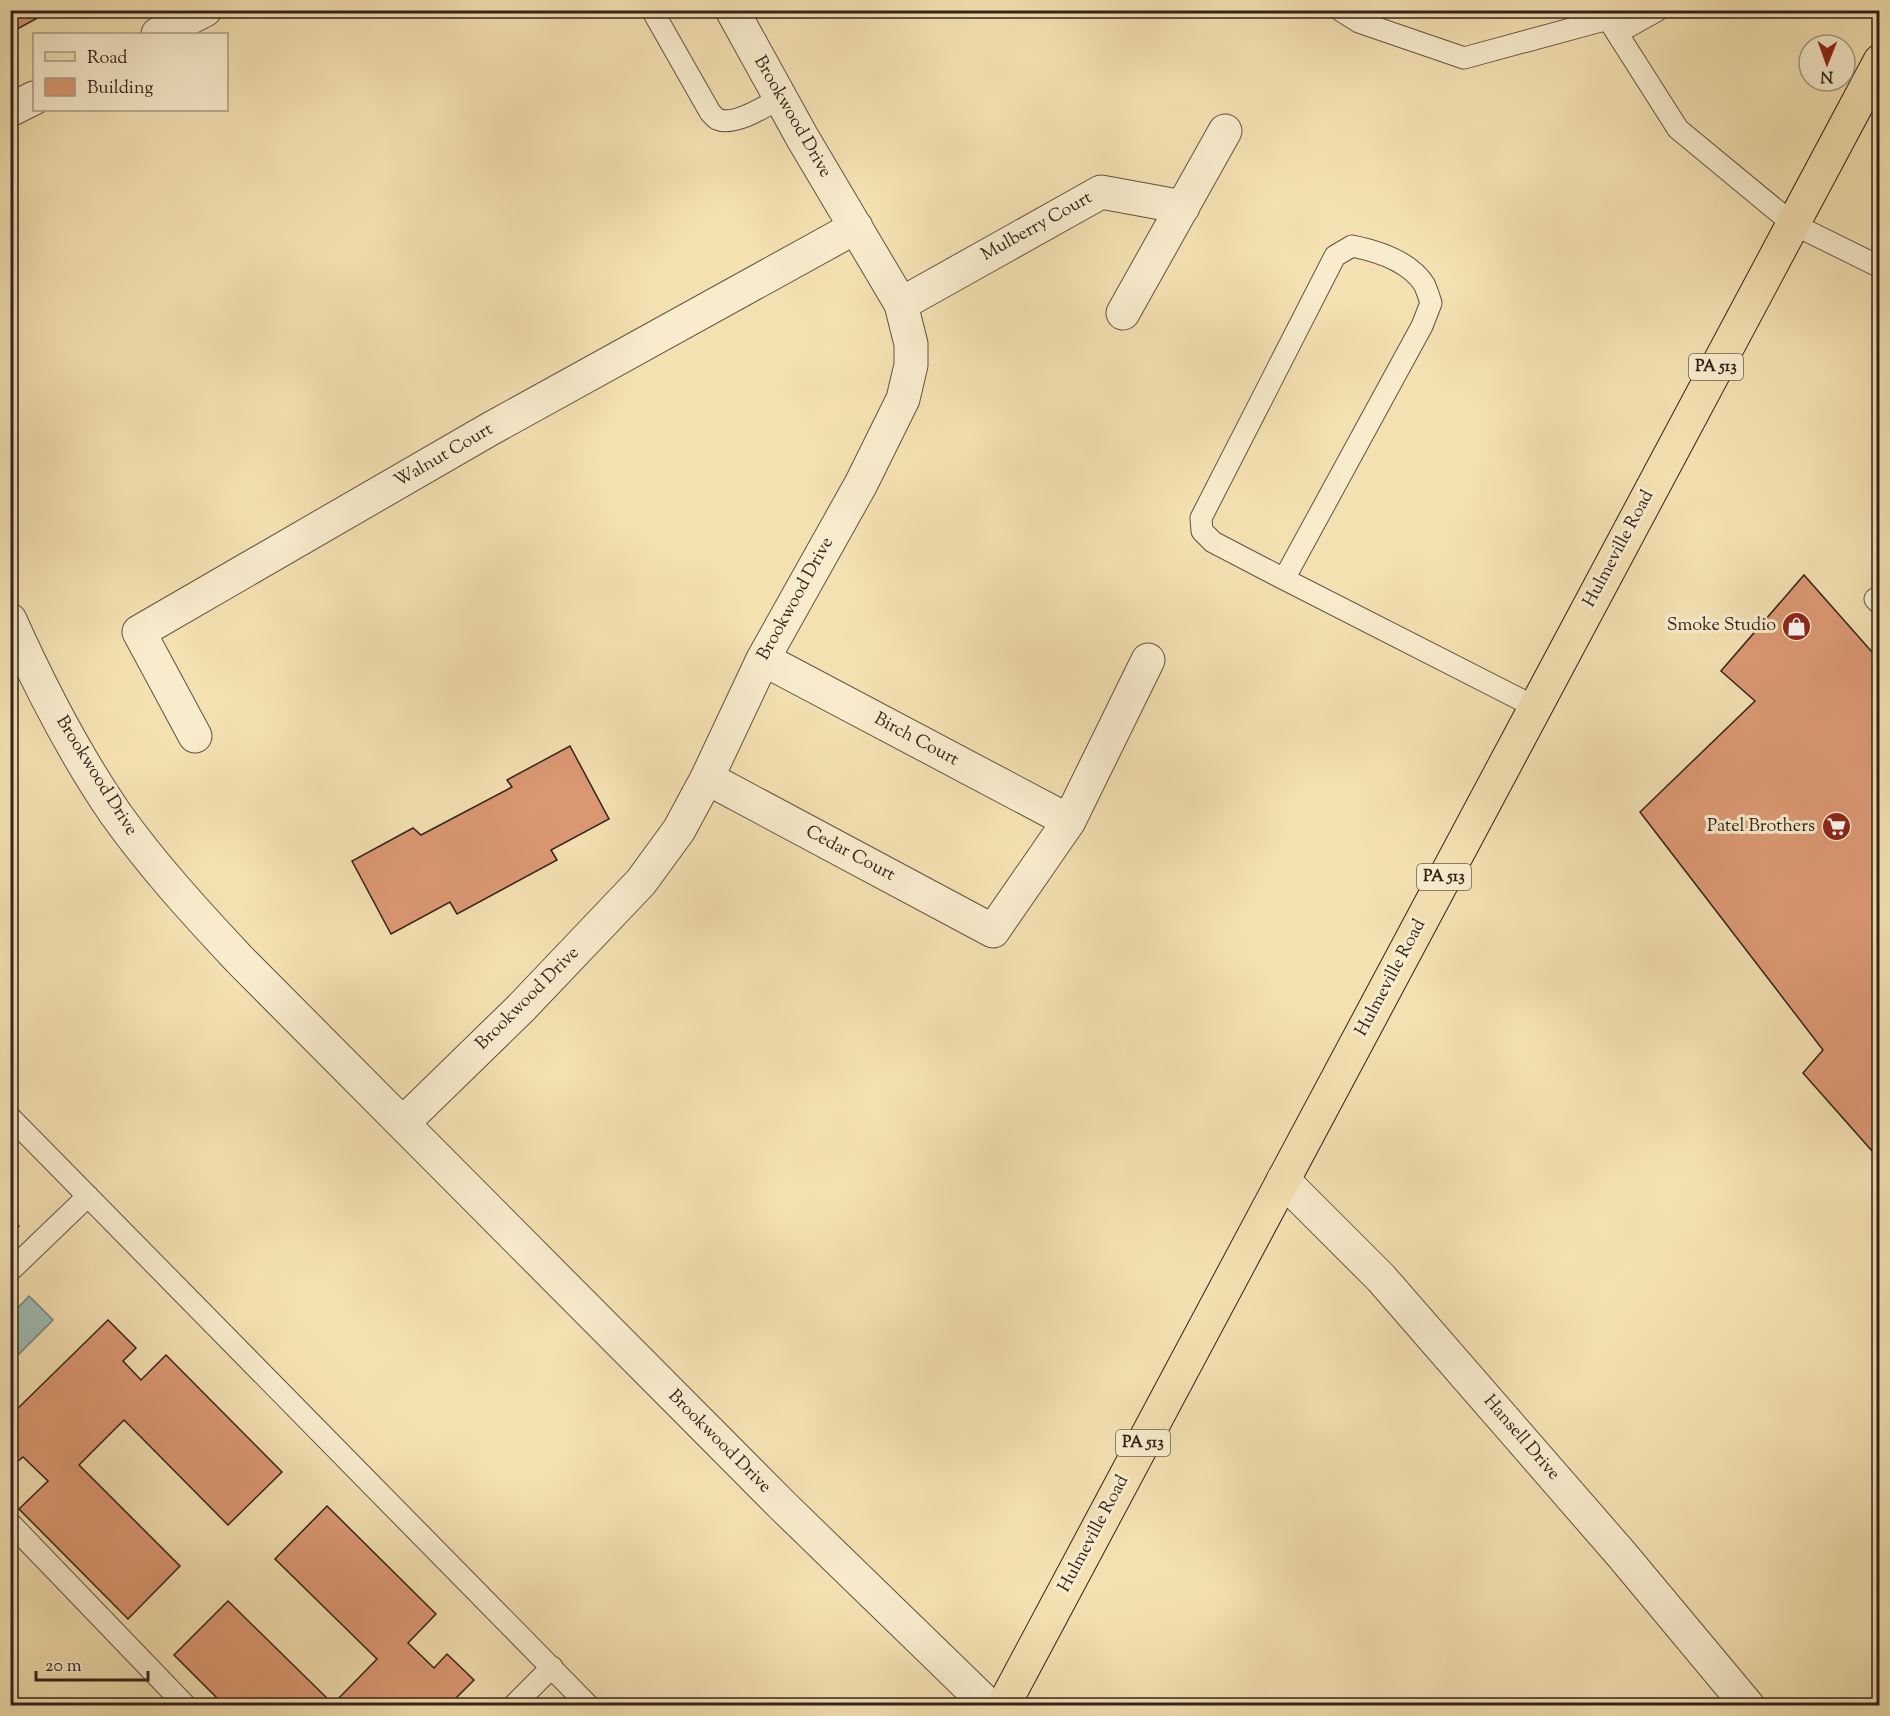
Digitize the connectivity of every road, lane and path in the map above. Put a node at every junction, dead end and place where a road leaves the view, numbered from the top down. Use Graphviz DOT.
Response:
graph roads {
  1 [pos="205,10"];
  2 [pos="652,10"];
  3 [pos="732,10"];
  4 [pos="1340,10"];
  5 [pos="1658,10"];
  6 [pos="1611,21"];
  7 [pos="160,33"];
  8 [pos="1880,61"];
  9 [pos="33,98"];
  10 [pos="780,98"];
  11 [pos="10,110"];
  12 [pos="1225,131"];
  13 [pos="1184,207"];
  14 [pos="1792,224"];
  15 [pos="856,227"];
  16 [pos="1880,267"];
  17 [pos="901,304"];
  18 [pos="1123,313"];
  19 [pos="1284,579"];
  20 [pos="1880,596"];
  21 [pos="1880,604"];
  22 [pos="10,620"];
  23 [pos="763,659"];
  24 [pos="1148,660"];
  25 [pos="1535,707"];
  26 [pos="195,736"];
  27 [pos="706,778"];
  28 [pos="1069,821"];
  29 [pos="10,1117"];
  30 [pos="403,1123"];
  31 [pos="1283,1180"];
  32 [pos="88,1197"];
  33 [pos="10,1271"];
  34 [pos="10,1523"];
  35 [pos="552,1667"];
  36 [pos="186,1706"];
  37 [pos="513,1706"];
  38 [pos="589,1706"];
  39 [pos="988,1706"];
  40 [pos="1003,1706"];
  41 [pos="1748,1706"];
  1 -- 7 [label="street"];
  2 -- 10 [label="lane"];
  3 -- 10 [label="street, Brookwood Drive"];
  4 -- 6 [label="lane"];
  5 -- 6 [label="lane"];
  6 -- 14 [label="lane"];
  8 -- 14 [label="main road, Hulmeville Road / PA 513"];
  9 -- 11 [label="street"];
  10 -- 15 [label="street, Brookwood Drive"];
  12 -- 13 [label="street"];
  13 -- 17 [label="street, Mulberry Court"];
  13 -- 18 [label="street"];
  14 -- 16 [label="lane"];
  14 -- 25 [label="main road, Hulmeville Road / PA 513"];
  15 -- 17 [label="street, Brookwood Drive"];
  15 -- 26 [label="street, Walnut Court"];
  17 -- 23 [label="street, Brookwood Drive"];
  19 -- 19 [label="lane"];
  19 -- 25 [label="lane"];
  20 -- 21 [label="lane"];
  22 -- 30 [label="street, Brookwood Drive"];
  23 -- 27 [label="street, Brookwood Drive"];
  23 -- 28 [label="street, Birch Court"];
  24 -- 28 [label="street"];
  25 -- 31 [label="main road, Hulmeville Road / PA 513"];
  27 -- 28 [label="street, Cedar Court"];
  27 -- 30 [label="street, Brookwood Drive"];
  29 -- 32 [label="lane"];
  30 -- 39 [label="street, Brookwood Drive"];
  31 -- 40 [label="main road, Hulmeville Road / PA 513"];
  31 -- 41 [label="street, Hansell Drive"];
  32 -- 33 [label="lane"];
  32 -- 35 [label="lane"];
  34 -- 36 [label="lane"];
  35 -- 37 [label="lane"];
  35 -- 38 [label="lane"];
}
